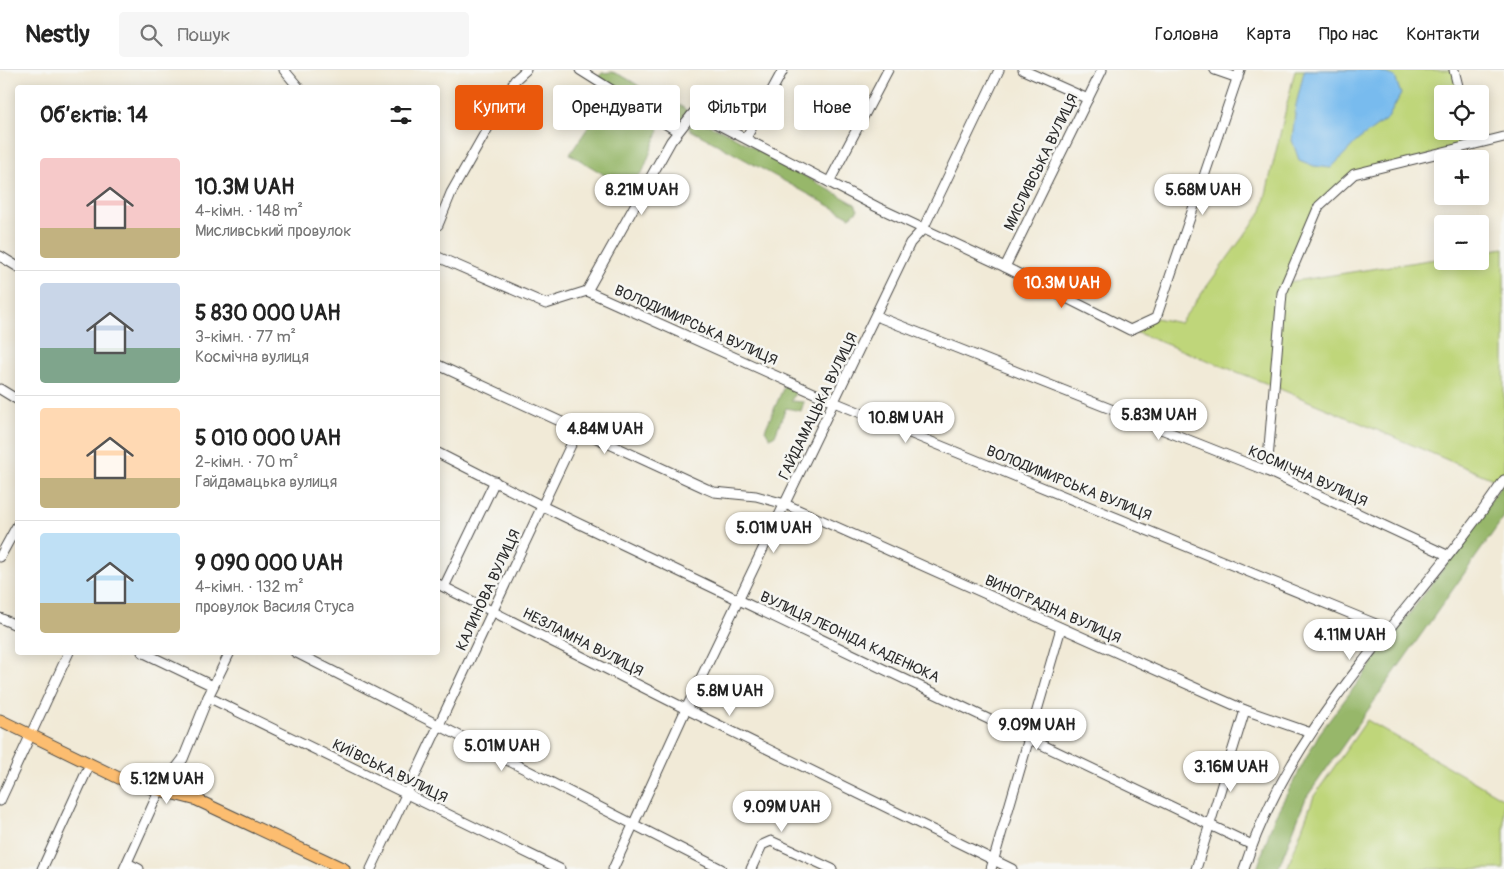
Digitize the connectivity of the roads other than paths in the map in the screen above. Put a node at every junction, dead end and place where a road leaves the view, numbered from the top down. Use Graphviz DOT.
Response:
graph roads {
  1 [pos="284,70"];
  2 [pos="526,70"];
  3 [pos="580,70"];
  4 [pos="783,70"];
  5 [pos="888,70"];
  6 [pos="999,70"];
  7 [pos="1024,70"];
  8 [pos="1102,70"];
  9 [pos="1215,70"];
  10 [pos="1454,70"];
  11 [pos="1239,74"];
  12 [pos="296,85"];
  13 [pos="1458,85"];
  14 [pos="1088,99"];
  15 [pos="677,131"];
  16 [pos="1504,137"];
  17 [pos="746,138"];
  18 [pos="1473,140"];
  19 [pos="1474,144"];
  20 [pos="830,182"];
  21 [pos="440,219"];
  22 [pos="923,229"];
  23 [pos="0,256"];
  24 [pos="440,258"];
  25 [pos="15,265"];
  26 [pos="1005,267"];
  27 [pos="587,291"];
  28 [pos="876,316"];
  29 [pos="440,366"];
  30 [pos="1,392"];
  31 [pos="15,399"];
  32 [pos="834,402"];
  33 [pos="578,430"];
  34 [pos="440,454"];
  35 [pos="1267,471"];
  36 [pos="1504,480"];
  37 [pos="495,482"];
  38 [pos="785,504"];
  39 [pos="542,506"];
  40 [pos="15,530"];
  41 [pos="1447,555"];
  42 [pos="0,557"];
  43 [pos="441,585"];
  44 [pos="738,600"];
  45 [pos="494,612"];
  46 [pos="0,618"];
  47 [pos="15,625"];
  48 [pos="1061,628"];
  49 [pos="1388,629"];
  50 [pos="68,655"];
  51 [pos="148,655"];
  52 [pos="228,655"];
  53 [pos="301,655"];
  54 [pos="213,686"];
  55 [pos="208,697"];
  56 [pos="686,709"];
  57 [pos="1245,710"];
  58 [pos="0,720"];
  59 [pos="439,727"];
  60 [pos="1312,733"];
  61 [pos="30,735"];
  62 [pos="1028,736"];
  63 [pos="90,764"];
  64 [pos="160,789"];
  65 [pos="405,793"];
  66 [pos="0,801"];
  67 [pos="1208,824"];
  68 [pos="634,826"];
  69 [pos="1252,845"];
  70 [pos="994,860"];
  71 [pos="126,866"];
  72 [pos="42,869"];
  73 [pos="138,869"];
  74 [pos="344,869"];
  75 [pos="370,869"];
  76 [pos="560,869"];
  77 [pos="613,869"];
  78 [pos="721,869"];
  79 [pos="751,869"];
  80 [pos="832,869"];
  81 [pos="991,869"];
  82 [pos="1012,869"];
  83 [pos="1196,869"];
  84 [pos="1244,869"];
  1 -- 12 [label="street"];
  2 -- 21 [label="street"];
  3 -- 15 [label="street"];
  4 -- 17 [label="street"];
  5 -- 20 [label="street"];
  6 -- 22 [label="street, ГАЙДАМАЦЬКА ВУЛИЦЯ"];
  7 -- 14 [label="street"];
  8 -- 14 [label="street, МИСЛИВСЬКА ВУЛИЦЯ"];
  9 -- 11 [label="street"];
  10 -- 13 [label="street"];
  11 -- 26 [label="street"];
  14 -- 26 [label="street, МИСЛИВСЬКА ВУЛИЦЯ"];
  15 -- 17 [label="street"];
  15 -- 27 [label="street"];
  16 -- 19 [label="street"];
  17 -- 20 [label="street"];
  18 -- 19 [label="street"];
  19 -- 35 [label="street"];
  20 -- 22 [label="street"];
  22 -- 26 [label="street"];
  22 -- 28 [label="street, ГАЙДАМАЦЬКА ВУЛИЦЯ"];
  23 -- 25 [label="street"];
  24 -- 27 [label="street"];
  27 -- 32 [label="street, ВОЛОДИМИРСЬКА ВУЛИЦЯ"];
  28 -- 32 [label="street, ГАЙДАМАЦЬКА ВУЛИЦЯ"];
  28 -- 35 [label="street, КОСМІЧНА ВУЛИЦЯ"];
  29 -- 33 [label="street, ВИНОГРАДНА ВУЛИЦЯ"];
  30 -- 31 [label="street"];
  32 -- 38 [label="street, ГАЙДАМАЦЬКА ВУЛИЦЯ"];
  32 -- 49 [label="street, ВОЛОДИМИРСЬКА ВУЛИЦЯ"];
  33 -- 38 [label="street, ВИНОГРАДНА ВУЛИЦЯ"];
  33 -- 39 [label="street, КАЛИНОВА ВУЛИЦЯ"];
  34 -- 37 [label="street, ВУЛИЦЯ ЛЕОНІДА КАДЕНЮКА"];
  35 -- 41 [label="street, КОСМІЧНА ВУЛИЦЯ"];
  36 -- 41 [label="street"];
  37 -- 39 [label="street, ВУЛИЦЯ ЛЕОНІДА КАДЕНЮКА"];
  37 -- 43 [label="street"];
  38 -- 44 [label="street, ГАЙДАМАЦЬКА ВУЛИЦЯ"];
  38 -- 48 [label="street, ВИНОГРАДНА ВУЛИЦЯ"];
  39 -- 44 [label="street, ВУЛИЦЯ ЛЕОНІДА КАДЕНЮКА"];
  39 -- 45 [label="street, КАЛИНОВА ВУЛИЦЯ"];
  40 -- 42 [label="street"];
  41 -- 49 [label="street"];
  43 -- 45 [label="street, НЕЗЛАМНА ВУЛИЦЯ"];
  44 -- 56 [label="street, ГАЙДАМАЦЬКА ВУЛИЦЯ"];
  44 -- 62 [label="street, ВУЛИЦЯ ЛЕОНІДА КАДЕНЮКА"];
  45 -- 56 [label="street, НЕЗЛАМНА ВУЛИЦЯ"];
  45 -- 59 [label="street, КАЛИНОВА ВУЛИЦЯ"];
  46 -- 47 [label="street"];
  48 -- 57 [label="street, ВИНОГРАДНА ВУЛИЦЯ"];
  48 -- 62 [label="street"];
  49 -- 60 [label="street"];
  50 -- 61 [label="street"];
  51 -- 54 [label="street"];
  52 -- 54 [label="street"];
  53 -- 59 [label="street"];
  54 -- 55 [label="street"];
  55 -- 64 [label="street"];
  55 -- 65 [label="street, КИЇВСЬКА ВУЛИЦЯ"];
  56 -- 68 [label="street, ГАЙДАМАЦЬКА ВУЛИЦЯ"];
  56 -- 70 [label="street, НЕЗЛАМНА ВУЛИЦЯ"];
  57 -- 60 [label="street, ВИНОГРАДНА ВУЛИЦЯ"];
  57 -- 67 [label="street"];
  58 -- 61 [label="main road"];
  59 -- 65 [label="street, КАЛИНОВА ВУЛИЦЯ"];
  59 -- 68 [label="street"];
  60 -- 69 [label="street"];
  61 -- 63 [label="main road"];
  61 -- 66 [label="street"];
  62 -- 67 [label="street, ВУЛИЦЯ ЛЕОНІДА КАДЕНЮКА"];
  62 -- 70 [label="street"];
  63 -- 64 [label="main road"];
  63 -- 72 [label="street"];
  64 -- 71 [label="street"];
  64 -- 74 [label="main road"];
  65 -- 75 [label="street, КАЛИНОВА ВУЛИЦЯ"];
  65 -- 76 [label="street, КИЇВСЬКА ВУЛИЦЯ"];
  67 -- 69 [label="street, ВУЛИЦЯ ЛЕОНІДА КАДЕНЮКА"];
  67 -- 83 [label="street"];
  68 -- 77 [label="street, ГАЙДАМАЦЬКА ВУЛИЦЯ"];
  68 -- 78 [label="street"];
  69 -- 84 [label="street"];
  70 -- 81 [label="street"];
  70 -- 82 [label="street, НЕЗЛАМНА ВУЛИЦЯ"];
  71 -- 73 [label="street"];
  79 -- 80 [label="street"];
}
